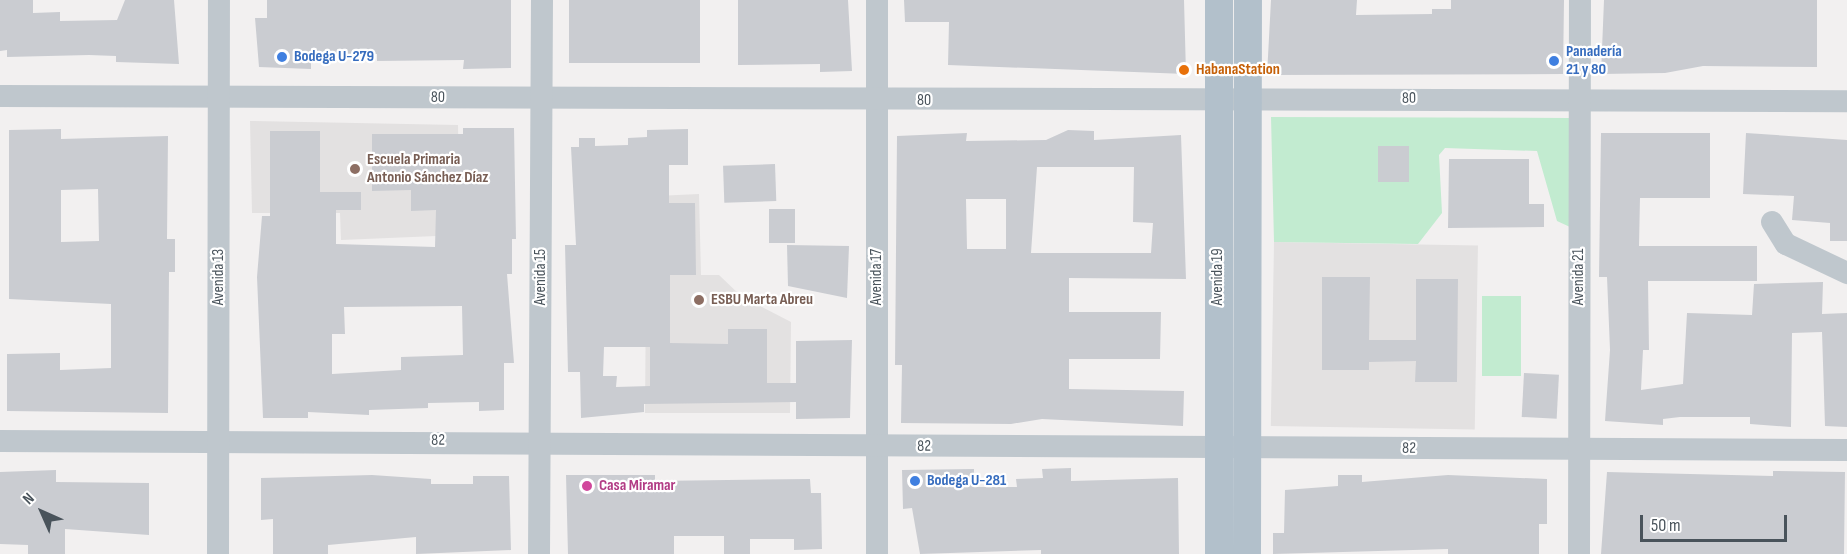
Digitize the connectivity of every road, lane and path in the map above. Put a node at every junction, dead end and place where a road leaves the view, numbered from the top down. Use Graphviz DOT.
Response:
graph roads {
  1 [pos="219,0"];
  2 [pos="542,0"];
  3 [pos="877,0"];
  4 [pos="1219,0"];
  5 [pos="1248,0"];
  6 [pos="1580,0"];
  7 [pos="220,95"];
  8 [pos="0,96"];
  9 [pos="1578,97"];
  10 [pos="541,99"];
  11 [pos="877,100"];
  12 [pos="1248,101"];
  13 [pos="1847,101"];
  14 [pos="1218,102"];
  15 [pos="1772,222"];
  16 [pos="1847,273"];
  17 [pos="540,440"];
  18 [pos="0,441"];
  19 [pos="218,443"];
  20 [pos="1218,444"];
  21 [pos="1247,445"];
  22 [pos="877,447"];
  23 [pos="1847,450"];
  24 [pos="1579,452"];
  25 [pos="218,554"];
  26 [pos="539,554"];
  27 [pos="877,554"];
  28 [pos="1219,554"];
  29 [pos="1247,554"];
  30 [pos="1579,554"];
  1 -- 7 [label="street, Avenida 13"];
  2 -- 10 [label="street, Avenida 15"];
  3 -- 11 [label="street, Avenida 17"];
  4 -- 14 [label="main road, Avenida 19"];
  5 -- 12 [label="main road, Avenida 19"];
  6 -- 9 [label="street, Avenida 21"];
  7 -- 8 [label="street, 80"];
  7 -- 10 [label="street, 80"];
  7 -- 19 [label="street, Avenida 13"];
  9 -- 12 [label="street, 80"];
  9 -- 13 [label="street, 80"];
  9 -- 24 [label="street, Avenida 21"];
  10 -- 11 [label="street, 80"];
  10 -- 17 [label="street, Avenida 15"];
  11 -- 14 [label="street, 80"];
  11 -- 22 [label="street, Avenida 17"];
  12 -- 14 [label="street, 80"];
  12 -- 21 [label="main road, Avenida 19"];
  14 -- 20 [label="main road, Avenida 19"];
  15 -- 16 [label="street"];
  17 -- 19 [label="street, 82"];
  17 -- 22 [label="street, 82"];
  17 -- 26 [label="street, Avenida 15"];
  18 -- 19 [label="street, 82"];
  19 -- 25 [label="street, Avenida 13"];
  20 -- 21 [label="street, 82"];
  20 -- 22 [label="street, 82"];
  20 -- 28 [label="main road, Avenida 19"];
  21 -- 24 [label="street, 82"];
  21 -- 29 [label="main road, Avenida 19"];
  22 -- 27 [label="street, Avenida 17"];
  23 -- 24 [label="street, 82"];
  24 -- 30 [label="street, Avenida 21"];
}
